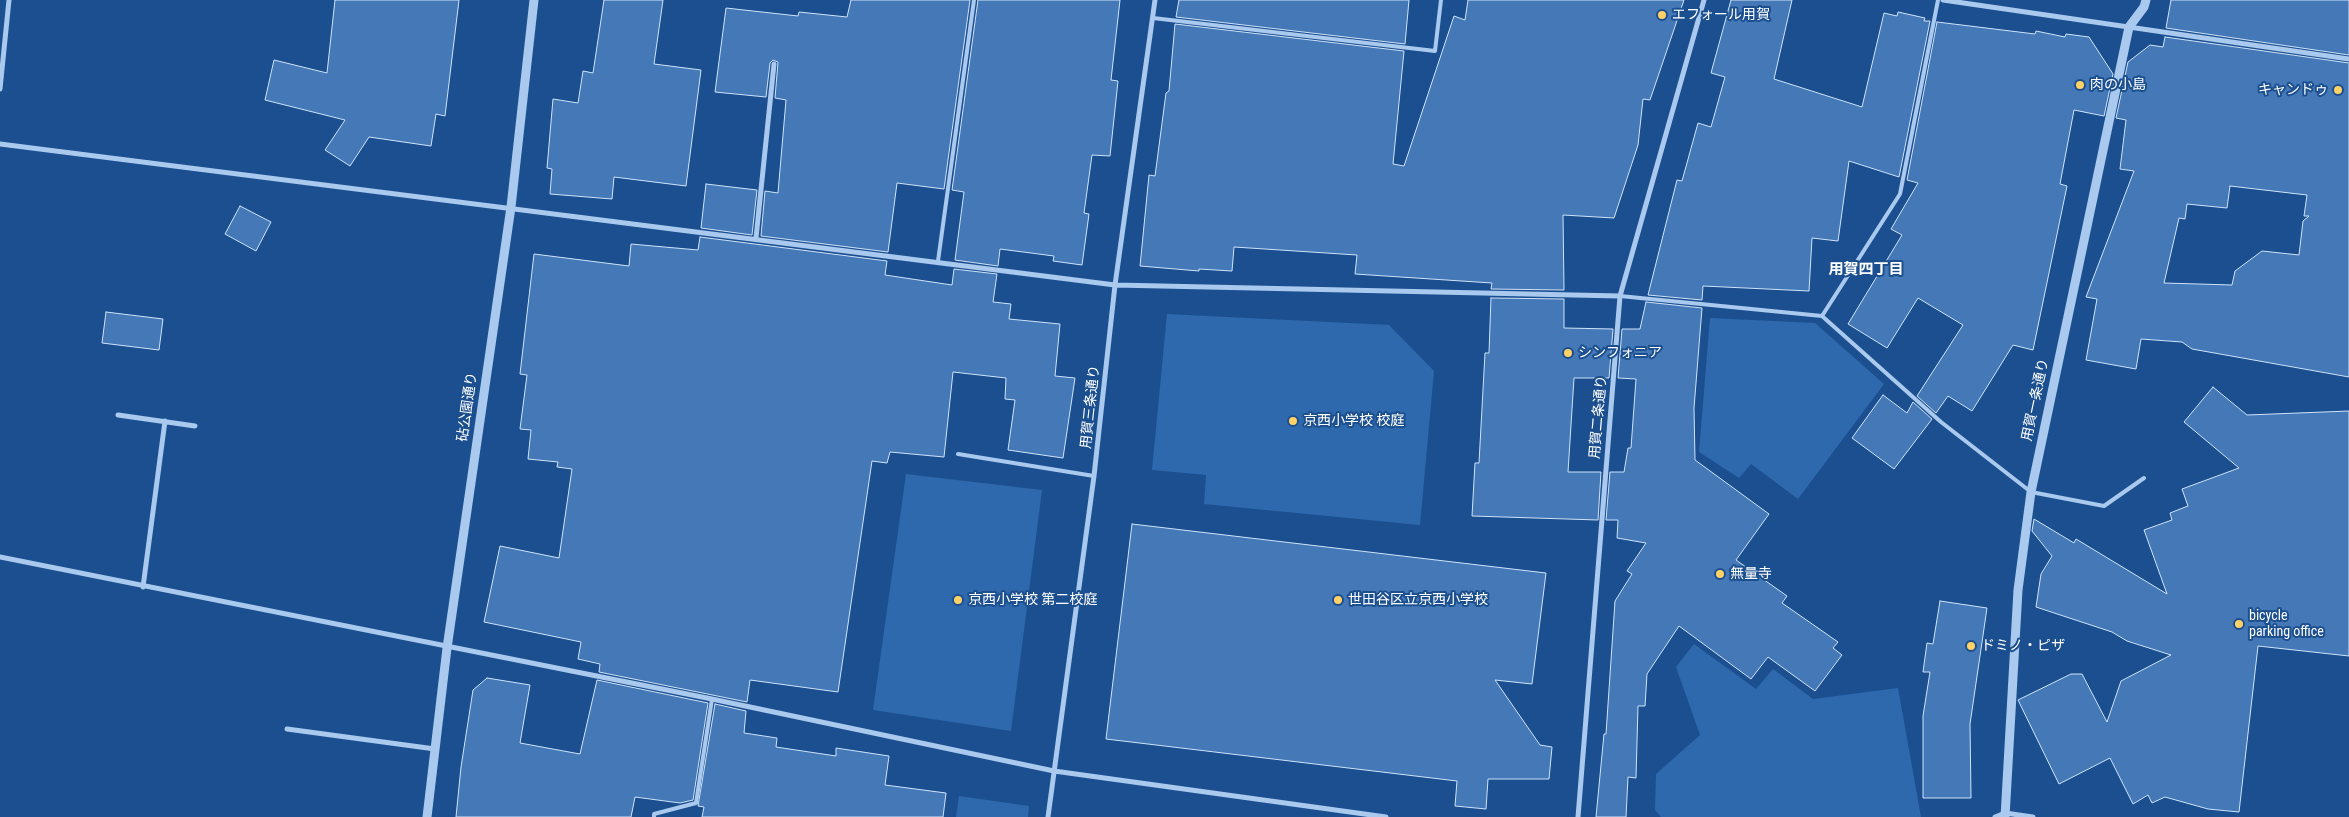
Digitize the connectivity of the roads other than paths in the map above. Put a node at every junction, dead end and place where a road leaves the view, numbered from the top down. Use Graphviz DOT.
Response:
graph roads {
  1 [pos="9,0"];
  2 [pos="534,0"];
  3 [pos="974,0"];
  4 [pos="1154,0"];
  5 [pos="1441,0"];
  6 [pos="1704,0"];
  7 [pos="1938,0"];
  8 [pos="1943,0"];
  9 [pos="2146,0"];
  10 [pos="1153,18"];
  11 [pos="2129,27"];
  12 [pos="2349,59"];
  13 [pos="774,64"];
  14 [pos="0,90"];
  15 [pos="0,144"];
  16 [pos="511,207"];
  17 [pos="756,238"];
  18 [pos="938,261"];
  19 [pos="1115,285"];
  20 [pos="1620,296"];
  21 [pos="1822,316"];
  22 [pos="118,414"];
  23 [pos="165,421"];
  24 [pos="195,426"];
  25 [pos="958,454"];
  26 [pos="1094,476"];
  27 [pos="2144,478"];
  28 [pos="2031,492"];
  29 [pos="0,557"];
  30 [pos="143,587"];
  31 [pos="447,648"];
  32 [pos="712,700"];
  33 [pos="287,729"];
  34 [pos="435,749"];
  35 [pos="1054,771"];
  36 [pos="2005,815"];
  37 [pos="426,817"];
  38 [pos="654,817"];
  39 [pos="1048,817"];
  40 [pos="1386,817"];
  41 [pos="1578,817"];
  42 [pos="1994,817"];
  43 [pos="2033,817"];
  1 -- 14 [label="street"];
  2 -- 16 [label="street, 砧公園通り"];
  3 -- 18 [label="lane"];
  4 -- 10 [label="street, 用賀三条通り"];
  5 -- 10 [label="lane"];
  6 -- 20 [label="street, 用賀二条通り"];
  7 -- 21 [label="lane"];
  8 -- 11 [label="street"];
  9 -- 11 [label="street, 用賀一条通り"];
  10 -- 19 [label="street, 用賀三条通り"];
  11 -- 12 [label="street"];
  11 -- 28 [label="street, 用賀一条通り"];
  13 -- 17 [label="street"];
  15 -- 16 [label="street"];
  16 -- 17 [label="street"];
  16 -- 31 [label="street, 砧公園通り"];
  17 -- 18 [label="street"];
  18 -- 19 [label="street"];
  19 -- 20 [label="street"];
  19 -- 26 [label="street, 用賀三条通り"];
  20 -- 21 [label="lane"];
  20 -- 41 [label="street, 用賀二条通り"];
  21 -- 28 [label="lane"];
  22 -- 23 [label="street"];
  23 -- 24 [label="street"];
  23 -- 30 [label="street"];
  25 -- 26 [label="lane"];
  26 -- 35 [label="street, 用賀三条通り"];
  27 -- 28 [label="lane"];
  28 -- 36 [label="street, 用賀一条通り"];
  29 -- 30 [label="street"];
  30 -- 31 [label="street"];
  31 -- 32 [label="street"];
  31 -- 34 [label="street, 砧公園通り"];
  32 -- 35 [label="street"];
  32 -- 38 [label="lane"];
  33 -- 34 [label="street"];
  34 -- 37 [label="street, 砧公園通り"];
  35 -- 39 [label="street, 用賀三条通り"];
  35 -- 40 [label="street"];
  36 -- 42 [label="street"];
  36 -- 43 [label="street"];
}
